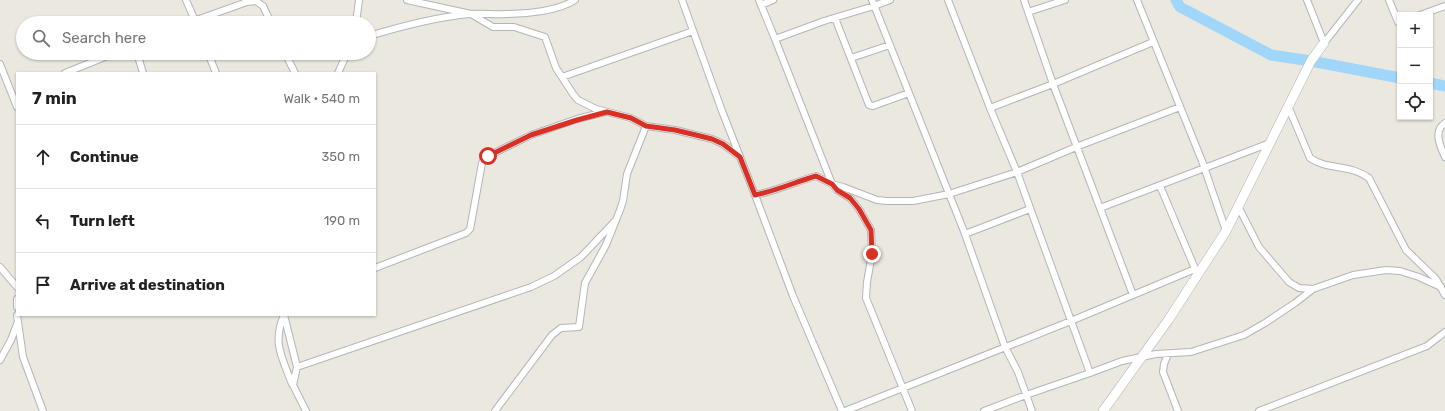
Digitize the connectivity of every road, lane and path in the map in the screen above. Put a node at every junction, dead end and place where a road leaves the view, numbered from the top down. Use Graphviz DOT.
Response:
graph roads {
  1 [pos="186,0"];
  2 [pos="359,0"];
  3 [pos="407,0"];
  4 [pos="575,0"];
  5 [pos="682,0"];
  6 [pos="773,0"];
  7 [pos="890,0"];
  8 [pos="948,0"];
  9 [pos="1024,0"];
  10 [pos="1065,0"];
  11 [pos="1137,0"];
  12 [pos="1307,0"];
  13 [pos="1358,0"];
  14 [pos="1389,0"];
  15 [pos="760,2"];
  16 [pos="873,3"];
  17 [pos="1445,6"];
  18 [pos="1028,12"];
  19 [pos="1428,12"];
  20 [pos="471,14"];
  21 [pos="193,16"];
  22 [pos="211,16"];
  23 [pos="268,16"];
  24 [pos="357,16"];
  25 [pos="835,18"];
  26 [pos="1397,19"];
  27 [pos="693,31"];
  28 [pos="376,34"];
  29 [pos="776,39"];
  30 [pos="1153,42"];
  31 [pos="1324,43"];
  32 [pos="890,45"];
  33 [pos="851,58"];
  34 [pos="97,60"];
  35 [pos="139,60"];
  36 [pos="211,60"];
  37 [pos="288,60"];
  38 [pos="344,60"];
  39 [pos="0,64"];
  40 [pos="67,72"];
  41 [pos="143,72"];
  42 [pos="216,72"];
  43 [pos="294,72"];
  44 [pos="338,72"];
  45 [pos="562,77"];
  46 [pos="1053,84"];
  47 [pos="15,93"];
  48 [pos="909,94"];
  49 [pos="1288,106"];
  50 [pos="1180,107"];
  51 [pos="990,108"];
  52 [pos="607,112"];
  53 [pos="1445,123"];
  54 [pos="646,126"];
  55 [pos="1270,144"];
  56 [pos="1076,147"];
  57 [pos="740,157"];
  58 [pos="1445,157"];
  59 [pos="1204,169"];
  60 [pos="1017,172"];
  61 [pos="832,184"];
  62 [pos="1160,186"];
  63 [pos="949,194"];
  64 [pos="755,195"];
  65 [pos="1100,208"];
  66 [pos="1239,208"];
  67 [pos="1030,209"];
  68 [pos="616,220"];
  69 [pos="1226,230"];
  70 [pos="965,234"];
  71 [pos="0,267"];
  72 [pos="376,268"];
  73 [pos="1196,271"];
  74 [pos="16,286"];
  75 [pos="1443,288"];
  76 [pos="1313,289"];
  77 [pos="1134,295"];
  78 [pos="1445,295"];
  79 [pos="18,316"];
  80 [pos="284,316"];
  81 [pos="284,316"];
  82 [pos="1071,321"];
  83 [pos="18,322"];
  84 [pos="1445,332"];
  85 [pos="1005,347"];
  86 [pos="1168,354"];
  87 [pos="1141,356"];
  88 [pos="0,360"];
  89 [pos="297,367"];
  90 [pos="1090,373"];
  91 [pos="293,385"];
  92 [pos="902,387"];
  93 [pos="1026,395"];
  94 [pos="44,411"];
  95 [pos="306,411"];
  96 [pos="495,411"];
  97 [pos="843,411"];
  98 [pos="912,411"];
  99 [pos="984,411"];
  100 [pos="1032,411"];
  101 [pos="1102,411"];
  102 [pos="1178,411"];
  103 [pos="1259,411"];
  1 -- 21 [label="street"];
  2 -- 24 [label="street"];
  3 -- 20 [label="street"];
  4 -- 20 [label="street"];
  5 -- 27 [label="street"];
  6 -- 15 [label="street"];
  7 -- 16 [label="street"];
  8 -- 51 [label="street"];
  9 -- 18 [label="street"];
  10 -- 18 [label="street"];
  11 -- 30 [label="street"];
  12 -- 31 [label="street"];
  13 -- 31 [label="street"];
  14 -- 26 [label="street"];
  15 -- 29 [label="street"];
  16 -- 25 [label="street"];
  16 -- 32 [label="street"];
  17 -- 19 [label="street"];
  18 -- 46 [label="street"];
  20 -- 28 [label="street"];
  20 -- 45 [label="street"];
  22 -- 23 [label="street"];
  25 -- 29 [label="street"];
  25 -- 33 [label="street"];
  27 -- 45 [label="street"];
  27 -- 57 [label="street"];
  29 -- 61 [label="street"];
  30 -- 46 [label="street"];
  30 -- 50 [label="street"];
  31 -- 49 [label="street"];
  32 -- 33 [label="street"];
  32 -- 48 [label="street"];
  33 -- 48 [label="street"];
  34 -- 40 [label="street"];
  35 -- 41 [label="street"];
  36 -- 42 [label="street"];
  37 -- 43 [label="street"];
  38 -- 44 [label="street"];
  39 -- 47 [label="street"];
  45 -- 52 [label="street"];
  46 -- 51 [label="street"];
  46 -- 56 [label="street"];
  48 -- 63 [label="street"];
  49 -- 55 [label="street"];
  49 -- 75 [label="street"];
  50 -- 56 [label="street"];
  50 -- 59 [label="street"];
  51 -- 60 [label="street"];
  52 -- 54 [label="street"];
  52 -- 72 [label="street"];
  53 -- 58 [label="street"];
  54 -- 57 [label="street"];
  54 -- 68 [label="street"];
  55 -- 59 [label="street"];
  55 -- 66 [label="street"];
  56 -- 60 [label="street"];
  56 -- 65 [label="street"];
  57 -- 64 [label="street"];
  59 -- 62 [label="street"];
  59 -- 69 [label="street"];
  60 -- 63 [label="street"];
  60 -- 67 [label="street"];
  61 -- 63 [label="street"];
  61 -- 64 [label="street"];
  61 -- 92 [label="street"];
  62 -- 65 [label="street"];
  62 -- 73 [label="street"];
  63 -- 70 [label="street"];
  64 -- 97 [label="street"];
  65 -- 77 [label="street"];
  66 -- 69 [label="street"];
  66 -- 76 [label="street"];
  67 -- 70 [label="street"];
  67 -- 82 [label="street"];
  68 -- 89 [label="street"];
  68 -- 96 [label="street"];
  69 -- 73 [label="street"];
  70 -- 85 [label="street"];
  71 -- 74 [label="street"];
  73 -- 77 [label="street"];
  73 -- 87 [label="street"];
  75 -- 76 [label="street"];
  75 -- 78 [label="street"];
  76 -- 86 [label="street"];
  77 -- 82 [label="street"];
  79 -- 83 [label="street"];
  80 -- 89 [label="street"];
  81 -- 91 [label="street"];
  82 -- 85 [label="street"];
  82 -- 90 [label="street"];
  83 -- 88 [label="street"];
  83 -- 94 [label="street"];
  84 -- 103 [label="street"];
  85 -- 92 [label="street"];
  85 -- 93 [label="street"];
  86 -- 87 [label="street"];
  86 -- 102 [label="street"];
  87 -- 90 [label="street"];
  87 -- 101 [label="street"];
  89 -- 91 [label="street"];
  90 -- 93 [label="street"];
  91 -- 95 [label="street"];
  92 -- 97 [label="street"];
  92 -- 98 [label="street"];
  93 -- 99 [label="street"];
  93 -- 100 [label="street"];
}
